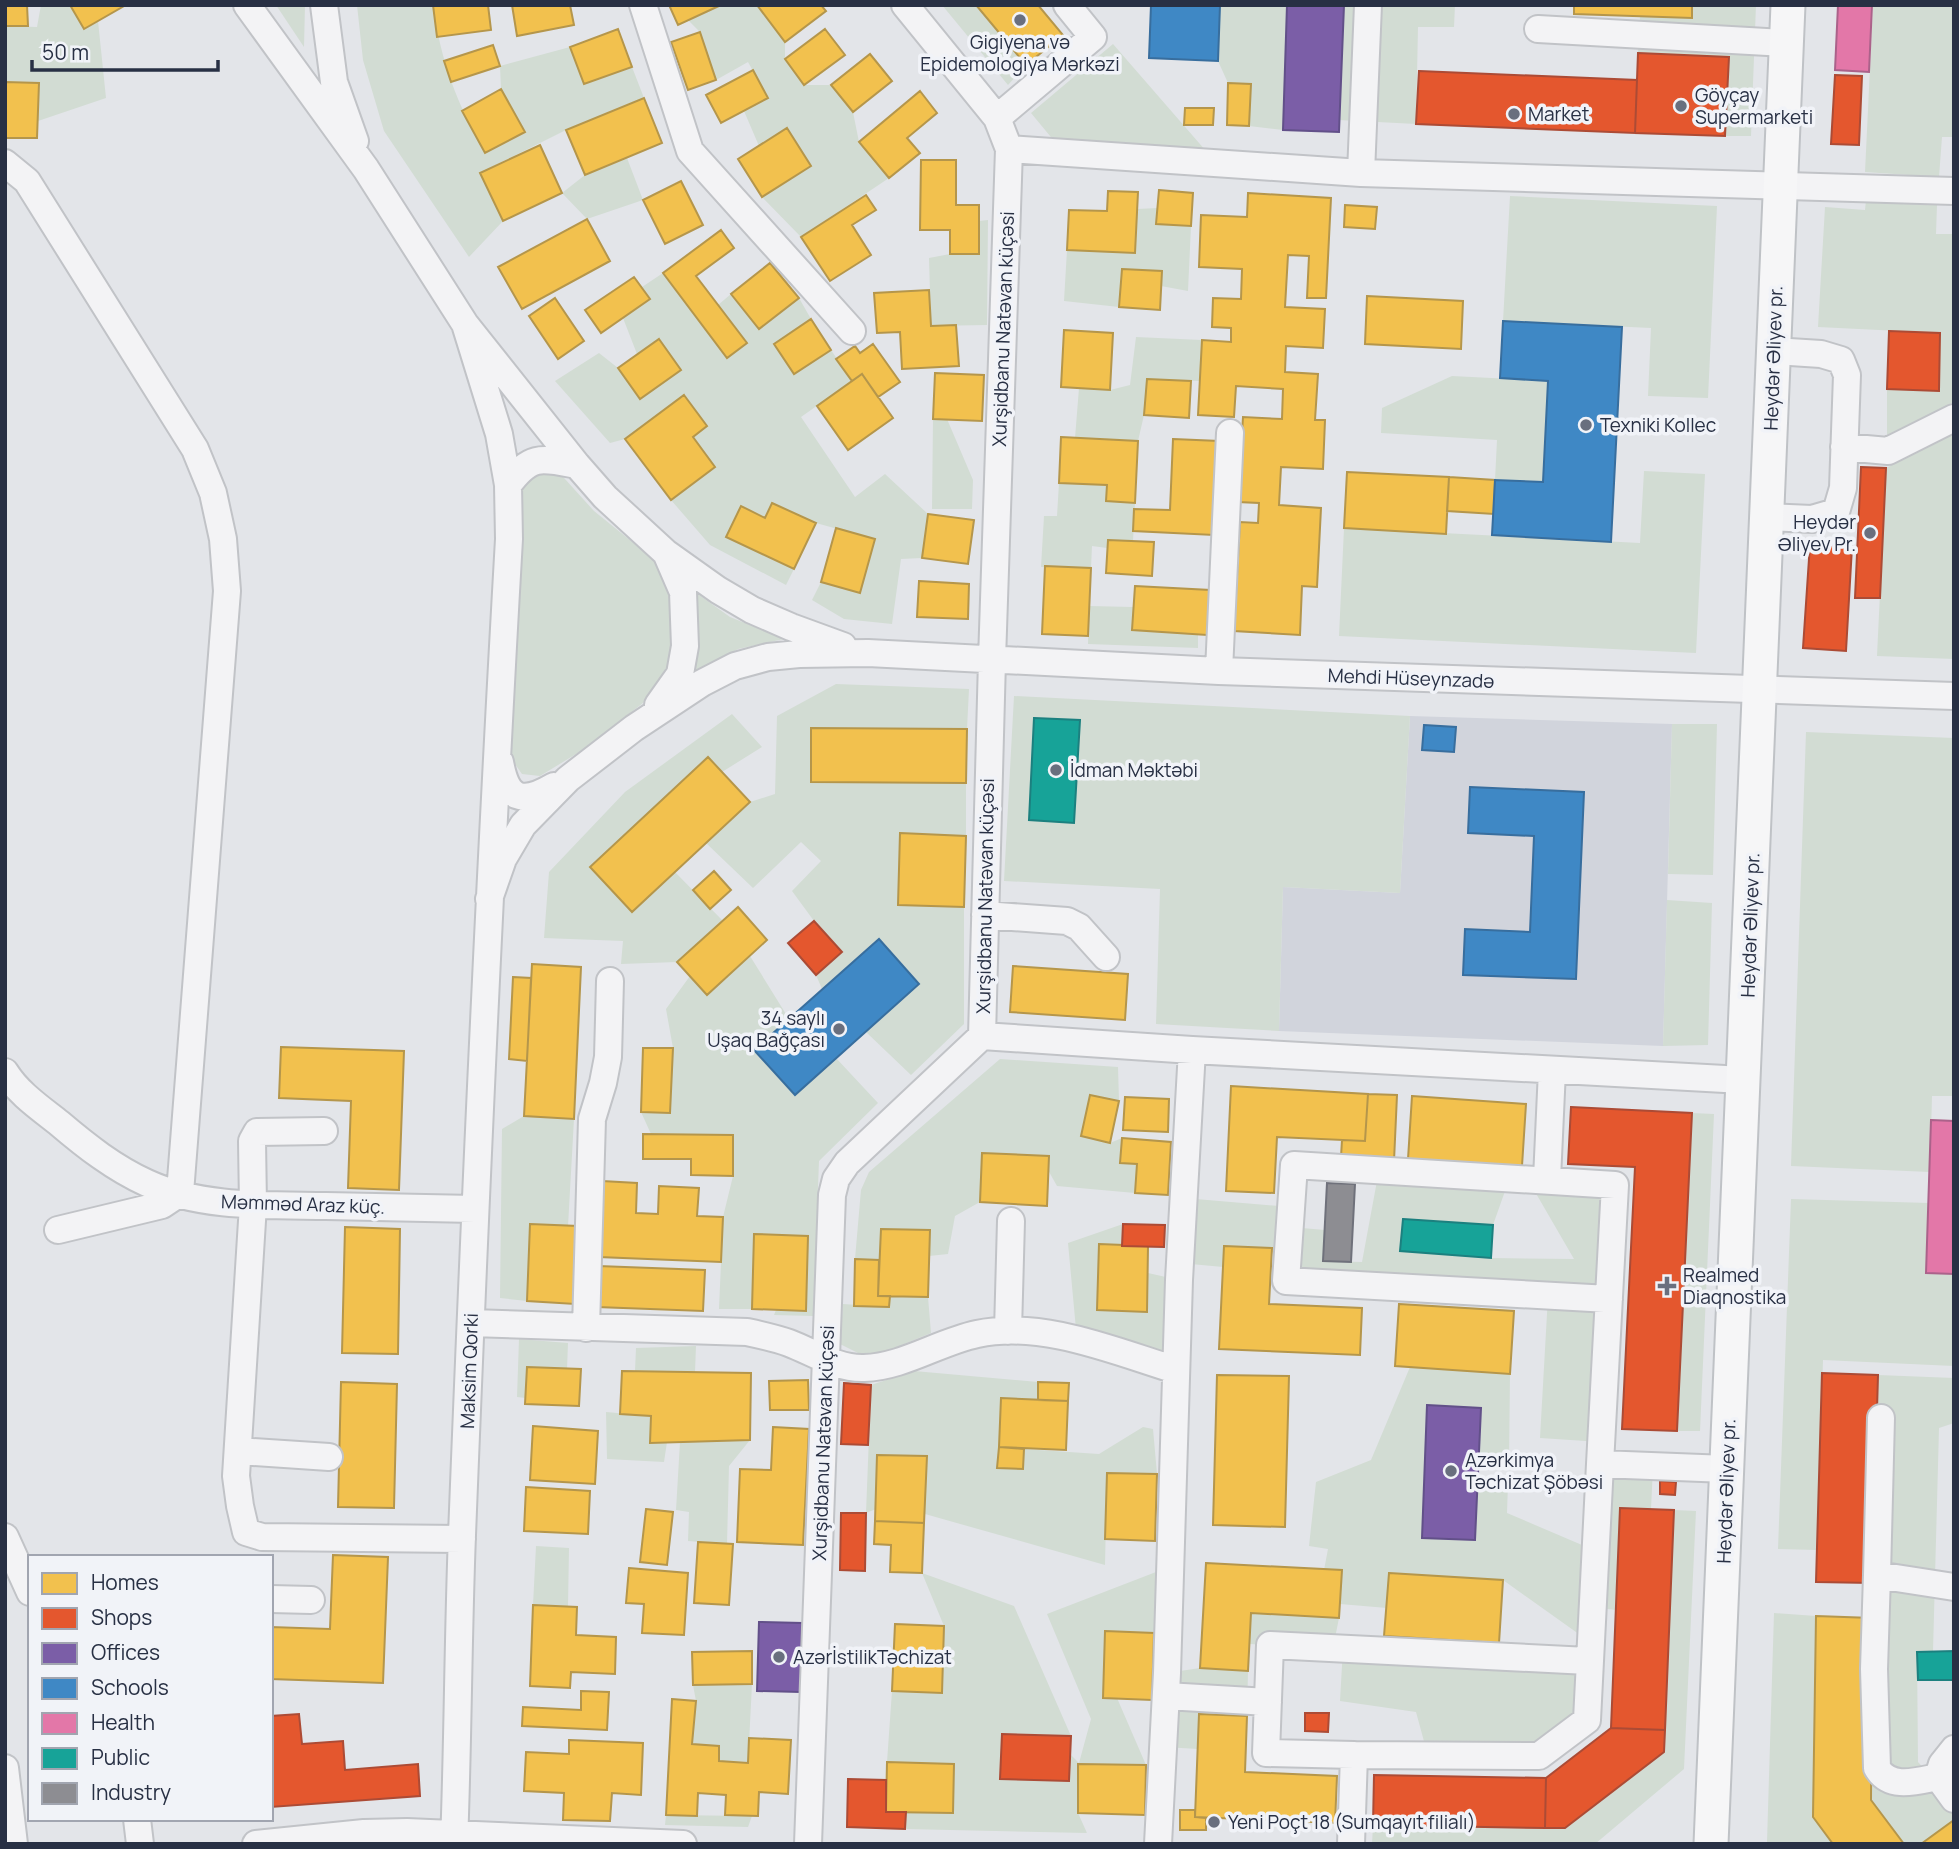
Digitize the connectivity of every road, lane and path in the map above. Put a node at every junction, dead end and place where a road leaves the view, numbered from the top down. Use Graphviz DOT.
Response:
graph roads {
  1 [pos="247,5"];
  2 [pos="324,5"];
  3 [pos="643,5"];
  4 [pos="905,5"];
  5 [pos="1067,5"];
  6 [pos="1368,5"];
  7 [pos="1788,5"];
  8 [pos="1538,29"];
  9 [pos="1786,43"];
  10 [pos="997,118"];
  11 [pos="1009,149"];
  12 [pos="5,163"];
  13 [pos="366,169"];
  14 [pos="1361,173"];
  15 [pos="1780,185"];
  16 [pos="1954,191"];
  17 [pos="465,324"];
  18 [pos="852,331"];
  19 [pos="1774,351"];
  20 [pos="1954,418"];
  21 [pos="1230,433"];
  22 [pos="1844,447"];
  23 [pos="577,465"];
  24 [pos="509,485"];
  25 [pos="1767,517"];
  26 [pos="666,553"];
  27 [pos="868,653"];
  28 [pos="992,660"];
  29 [pos="1219,671"];
  30 [pos="1759,690"];
  31 [pos="1954,696"];
  32 [pos="634,728"];
  33 [pos="498,746"];
  34 [pos="568,779"];
  35 [pos="489,898"];
  36 [pos="985,915"];
  37 [pos="1105,957"];
  38 [pos="610,981"];
  39 [pos="982,1035"];
  40 [pos="1192,1050"];
  41 [pos="1552,1070"];
  42 [pos="5,1072"];
  43 [pos="1743,1080"];
  44 [pos="324,1131"];
  45 [pos="1547,1179"];
  46 [pos="180,1194"];
  47 [pos="253,1205"];
  48 [pos="475,1209"];
  49 [pos="1011,1221"];
  50 [pos="58,1230"];
  51 [pos="1609,1299"];
  52 [pos="471,1323"];
  53 [pos="586,1328"];
  54 [pos="1008,1331"];
  55 [pos="826,1360"];
  56 [pos="1176,1370"];
  57 [pos="1881,1418"];
  58 [pos="237,1451"];
  59 [pos="329,1457"];
  60 [pos="1600,1464"];
  61 [pos="1727,1469"];
  62 [pos="5,1537"];
  63 [pos="462,1539"];
  64 [pos="262,1547"];
  65 [pos="1877,1575"];
  66 [pos="1954,1587"];
  67 [pos="28,1588"];
  68 [pos="273,1599"];
  69 [pos="311,1600"];
  70 [pos="1588,1661"];
  71 [pos="1166,1696"];
  72 [pos="1268,1702"];
  73 [pos="1954,1749"];
  74 [pos="1354,1755"];
  75 [pos="5,1768"];
  76 [pos="1938,1777"];
  77 [pos="1954,1799"];
  78 [pos="137,1821"];
  79 [pos="454,1839"];
  80 [pos="286,1842"];
  81 [pos="14,1844"];
  82 [pos="140,1844"];
  83 [pos="256,1844"];
  84 [pos="683,1844"];
  85 [pos="808,1844"];
  86 [pos="1158,1844"];
  87 [pos="1351,1844"];
  88 [pos="1711,1844"];
  1 -- 13 [label="street"];
  2 -- 13 [label="street"];
  3 -- 18 [label="street"];
  4 -- 10 [label="street, Xurşidbanu Natəvan küçəsi"];
  5 -- 10 [label="street"];
  6 -- 14 [label="street"];
  7 -- 9 [label="main road, Heydər Əliyev pr."];
  8 -- 9 [label="street"];
  9 -- 15 [label="main road, Heydər Əliyev pr."];
  10 -- 11 [label="street, Xurşidbanu Natəvan küçəsi"];
  11 -- 14 [label="street"];
  11 -- 28 [label="street, Xurşidbanu Natəvan küçəsi"];
  12 -- 46 [label="street"];
  13 -- 17 [label="street"];
  14 -- 15 [label="street"];
  15 -- 16 [label="street"];
  15 -- 19 [label="main road, Heydər Əliyev pr."];
  17 -- 23 [label="street"];
  17 -- 24 [label="street"];
  19 -- 22 [label="street"];
  19 -- 25 [label="main road, Heydər Əliyev pr."];
  20 -- 22 [label="street"];
  21 -- 29 [label="street"];
  22 -- 25 [label="street"];
  23 -- 24 [label="street"];
  23 -- 26 [label="street"];
  24 -- 33 [label="street"];
  25 -- 30 [label="main road, Heydər Əliyev pr."];
  26 -- 27 [label="street"];
  26 -- 32 [label="street"];
  27 -- 28 [label="street, Mehdi Hüseynzadə"];
  27 -- 32 [label="street"];
  28 -- 29 [label="street, Mehdi Hüseynzadə"];
  28 -- 36 [label="street, Xurşidbanu Natəvan küçəsi"];
  29 -- 30 [label="street, Mehdi Hüseynzadə"];
  30 -- 31 [label="street, Mehdi Hüseynzadə"];
  30 -- 43 [label="main road, Heydər Əliyev pr."];
  32 -- 34 [label="street"];
  33 -- 34 [label="street"];
  33 -- 35 [label="street, Maksim Qorki"];
  34 -- 35 [label="street"];
  35 -- 48 [label="street, Maksim Qorki"];
  36 -- 37 [label="street"];
  36 -- 39 [label="street, Xurşidbanu Natəvan küçəsi"];
  38 -- 53 [label="street"];
  39 -- 40 [label="street"];
  39 -- 55 [label="street, Xurşidbanu Natəvan küçəsi"];
  40 -- 41 [label="street"];
  40 -- 56 [label="street"];
  41 -- 43 [label="street"];
  41 -- 45 [label="street"];
  42 -- 46 [label="street, Məmməd Araz küç."];
  43 -- 61 [label="main road, Heydər Əliyev pr."];
  44 -- 47 [label="street"];
  45 -- 51 [label="street"];
  45 -- 51 [label="street"];
  46 -- 47 [label="street, Məmməd Araz küç."];
  46 -- 50 [label="street"];
  47 -- 48 [label="street, Məmməd Araz küç."];
  47 -- 58 [label="street"];
  48 -- 52 [label="street, Maksim Qorki"];
  49 -- 54 [label="street"];
  51 -- 60 [label="street"];
  52 -- 53 [label="street"];
  52 -- 63 [label="street, Maksim Qorki"];
  53 -- 55 [label="street"];
  54 -- 55 [label="street"];
  54 -- 56 [label="street"];
  55 -- 85 [label="street, Xurşidbanu Natəvan küçəsi"];
  56 -- 71 [label="street"];
  57 -- 65 [label="street"];
  58 -- 59 [label="street"];
  58 -- 64 [label="street"];
  60 -- 61 [label="street"];
  60 -- 70 [label="street"];
  61 -- 88 [label="main road, Heydər Əliyev pr."];
  62 -- 67 [label="street"];
  63 -- 64 [label="street"];
  63 -- 79 [label="street, Maksim Qorki"];
  65 -- 66 [label="street"];
  65 -- 76 [label="street"];
  68 -- 69 [label="street"];
  70 -- 72 [label="street"];
  70 -- 74 [label="street"];
  71 -- 72 [label="street"];
  71 -- 86 [label="street"];
  72 -- 74 [label="street"];
  73 -- 76 [label="street"];
  74 -- 87 [label="street"];
  75 -- 81 [label="street"];
  76 -- 77 [label="street"];
  78 -- 82 [label="street"];
  79 -- 80 [label="street"];
  79 -- 84 [label="street"];
  80 -- 83 [label="street"];
}
